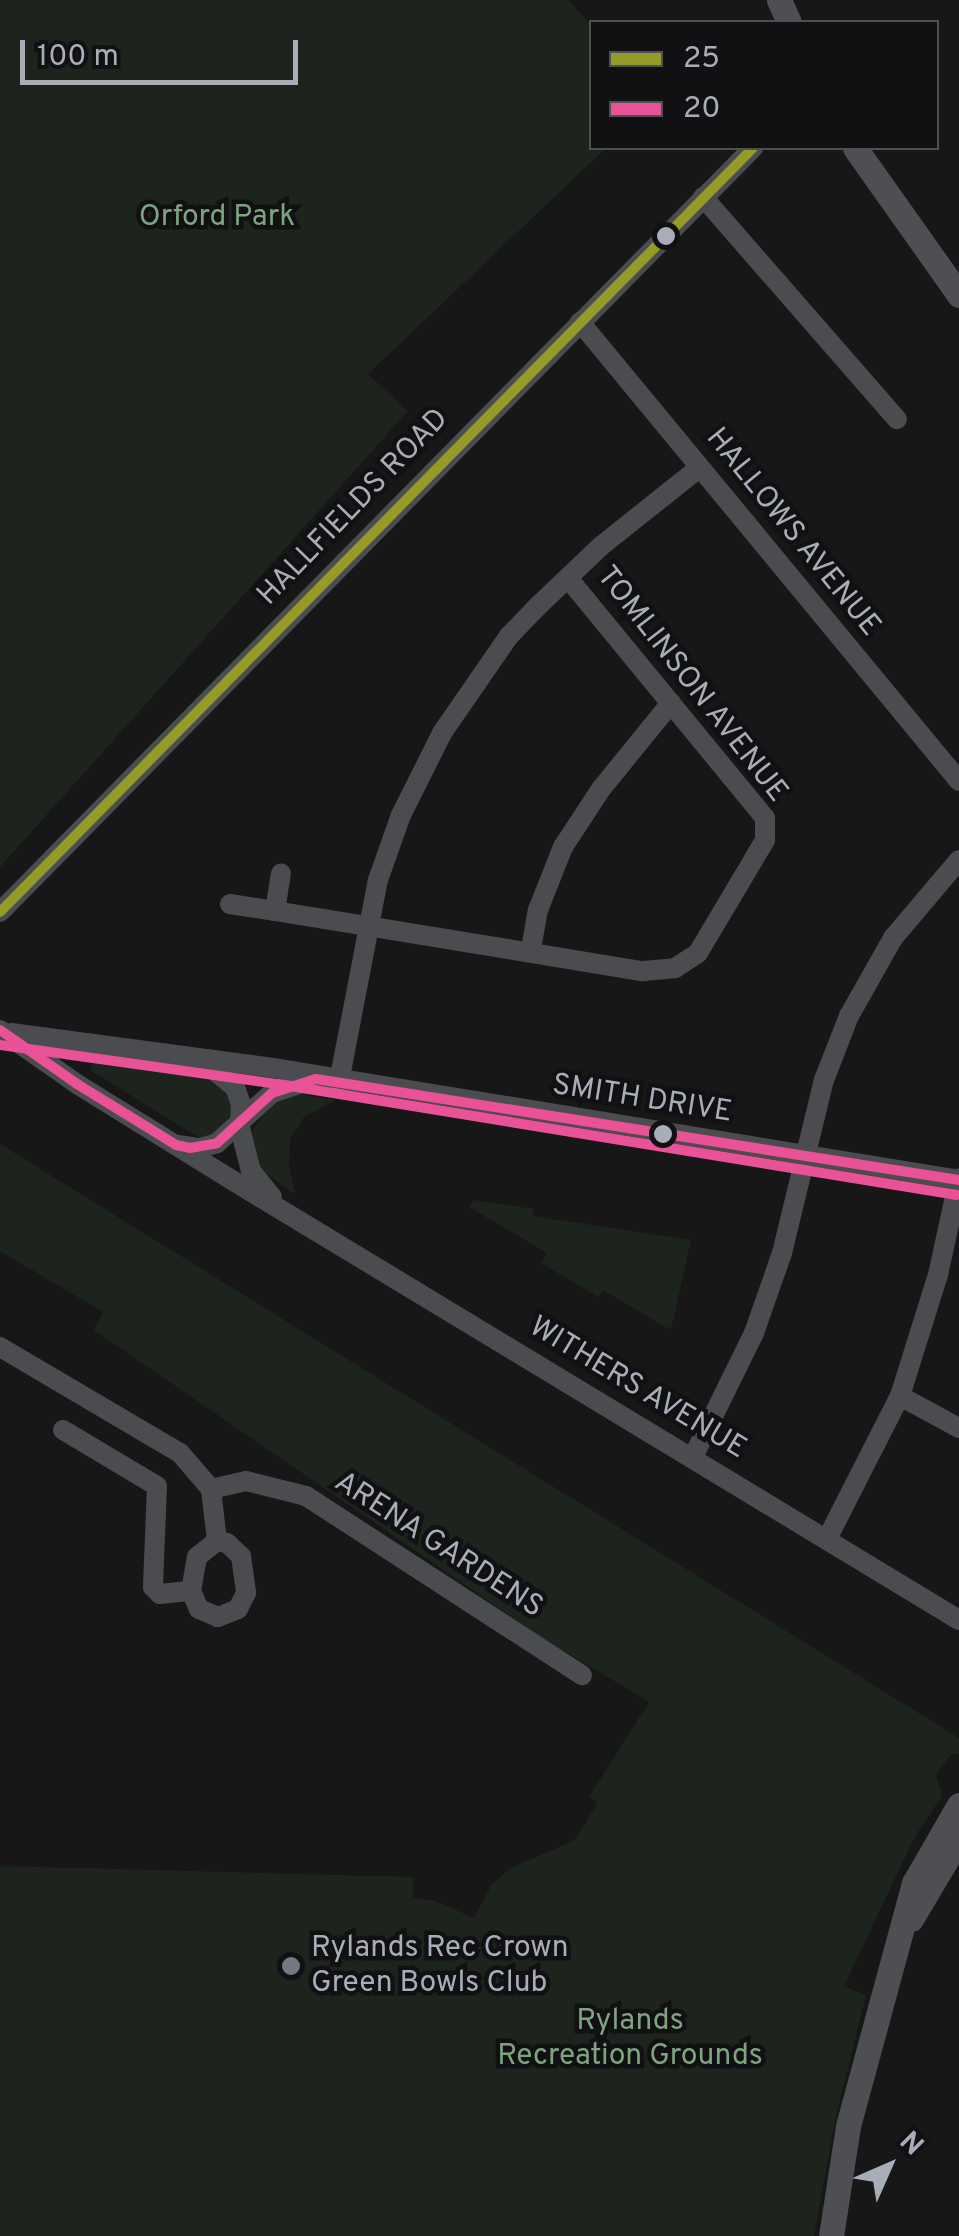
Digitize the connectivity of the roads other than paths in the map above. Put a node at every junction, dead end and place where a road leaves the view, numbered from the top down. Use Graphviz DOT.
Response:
graph roads {
  1 [pos="751,150"];
  2 [pos="855,150"];
  3 [pos="703,197"];
  4 [pos="959,295"];
  5 [pos="580,322"];
  6 [pos="896,419"];
  7 [pos="699,468"];
  8 [pos="568,578"];
  9 [pos="671,702"];
  10 [pos="959,781"];
  11 [pos="959,860"];
  12 [pos="281,873"];
  13 [pos="230,904"];
  14 [pos="275,911"];
  15 [pos="0,912"];
  16 [pos="369,926"];
  17 [pos="531,949"];
  18 [pos="2,1031"];
  19 [pos="98,1046"];
  20 [pos="203,1062"];
  21 [pos="316,1079"];
  22 [pos="338,1082"];
  23 [pos="76,1084"];
  24 [pos="240,1123"];
  25 [pos="176,1145"];
  26 [pos="803,1156"];
  27 [pos="959,1179"];
  28 [pos="284,1209"];
  29 [pos="0,1347"];
  30 [pos="900,1396"];
  31 [pos="959,1428"];
  32 [pos="64,1430"];
  33 [pos="693,1458"];
  34 [pos="211,1489"];
  35 [pos="827,1539"];
  36 [pos="217,1542"];
  37 [pos="191,1591"];
  38 [pos="959,1620"];
  39 [pos="582,1675"];
  40 [pos="959,1805"];
  41 [pos="959,1838"];
  42 [pos="904,1926"];
  43 [pos="830,2236"];
  1 -- 3 [label="street, HALLFIELDS ROAD"];
  2 -- 4 [label="main road"];
  3 -- 5 [label="street, HALLFIELDS ROAD"];
  3 -- 6 [label="street"];
  5 -- 7 [label="street, HALLOWS AVENUE"];
  5 -- 15 [label="street, HALLFIELDS ROAD"];
  7 -- 8 [label="street"];
  7 -- 10 [label="street, HALLOWS AVENUE"];
  8 -- 9 [label="street, TOMLINSON AVENUE"];
  8 -- 16 [label="street"];
  9 -- 17 [label="street"];
  9 -- 17 [label="street, TOMLINSON AVENUE"];
  11 -- 26 [label="street"];
  12 -- 14 [label="street"];
  13 -- 14 [label="street, TOMLINSON AVENUE"];
  14 -- 16 [label="street, TOMLINSON AVENUE"];
  16 -- 17 [label="street, TOMLINSON AVENUE"];
  16 -- 22 [label="street"];
  18 -- 19 [label="street, SMITH DRIVE"];
  18 -- 23 [label="street, WITHERS AVENUE"];
  19 -- 20 [label="street, SMITH DRIVE"];
  19 -- 23 [label="street"];
  20 -- 21 [label="street, SMITH DRIVE"];
  20 -- 24 [label="street, WITHERS AVENUE"];
  21 -- 22 [label="street, SMITH DRIVE"];
  21 -- 24 [label="street, SMITH DRIVE"];
  22 -- 26 [label="street, SMITH DRIVE"];
  23 -- 25 [label="street, WITHERS AVENUE"];
  24 -- 25 [label="street, SMITH DRIVE"];
  24 -- 28 [label="street, WITHERS AVENUE"];
  25 -- 28 [label="street, WITHERS AVENUE"];
  26 -- 27 [label="street, SMITH DRIVE"];
  26 -- 33 [label="street"];
  27 -- 30 [label="street"];
  28 -- 33 [label="street, WITHERS AVENUE"];
  29 -- 34 [label="street"];
  30 -- 31 [label="street"];
  30 -- 35 [label="street"];
  32 -- 37 [label="street"];
  33 -- 35 [label="street, WITHERS AVENUE"];
  34 -- 36 [label="street"];
  34 -- 39 [label="street, ARENA GARDENS"];
  35 -- 38 [label="street, WITHERS AVENUE"];
  36 -- 37 [label="street"];
  36 -- 37 [label="street"];
  40 -- 42 [label="main road"];
  41 -- 42 [label="main road"];
  42 -- 43 [label="main road"];
}
